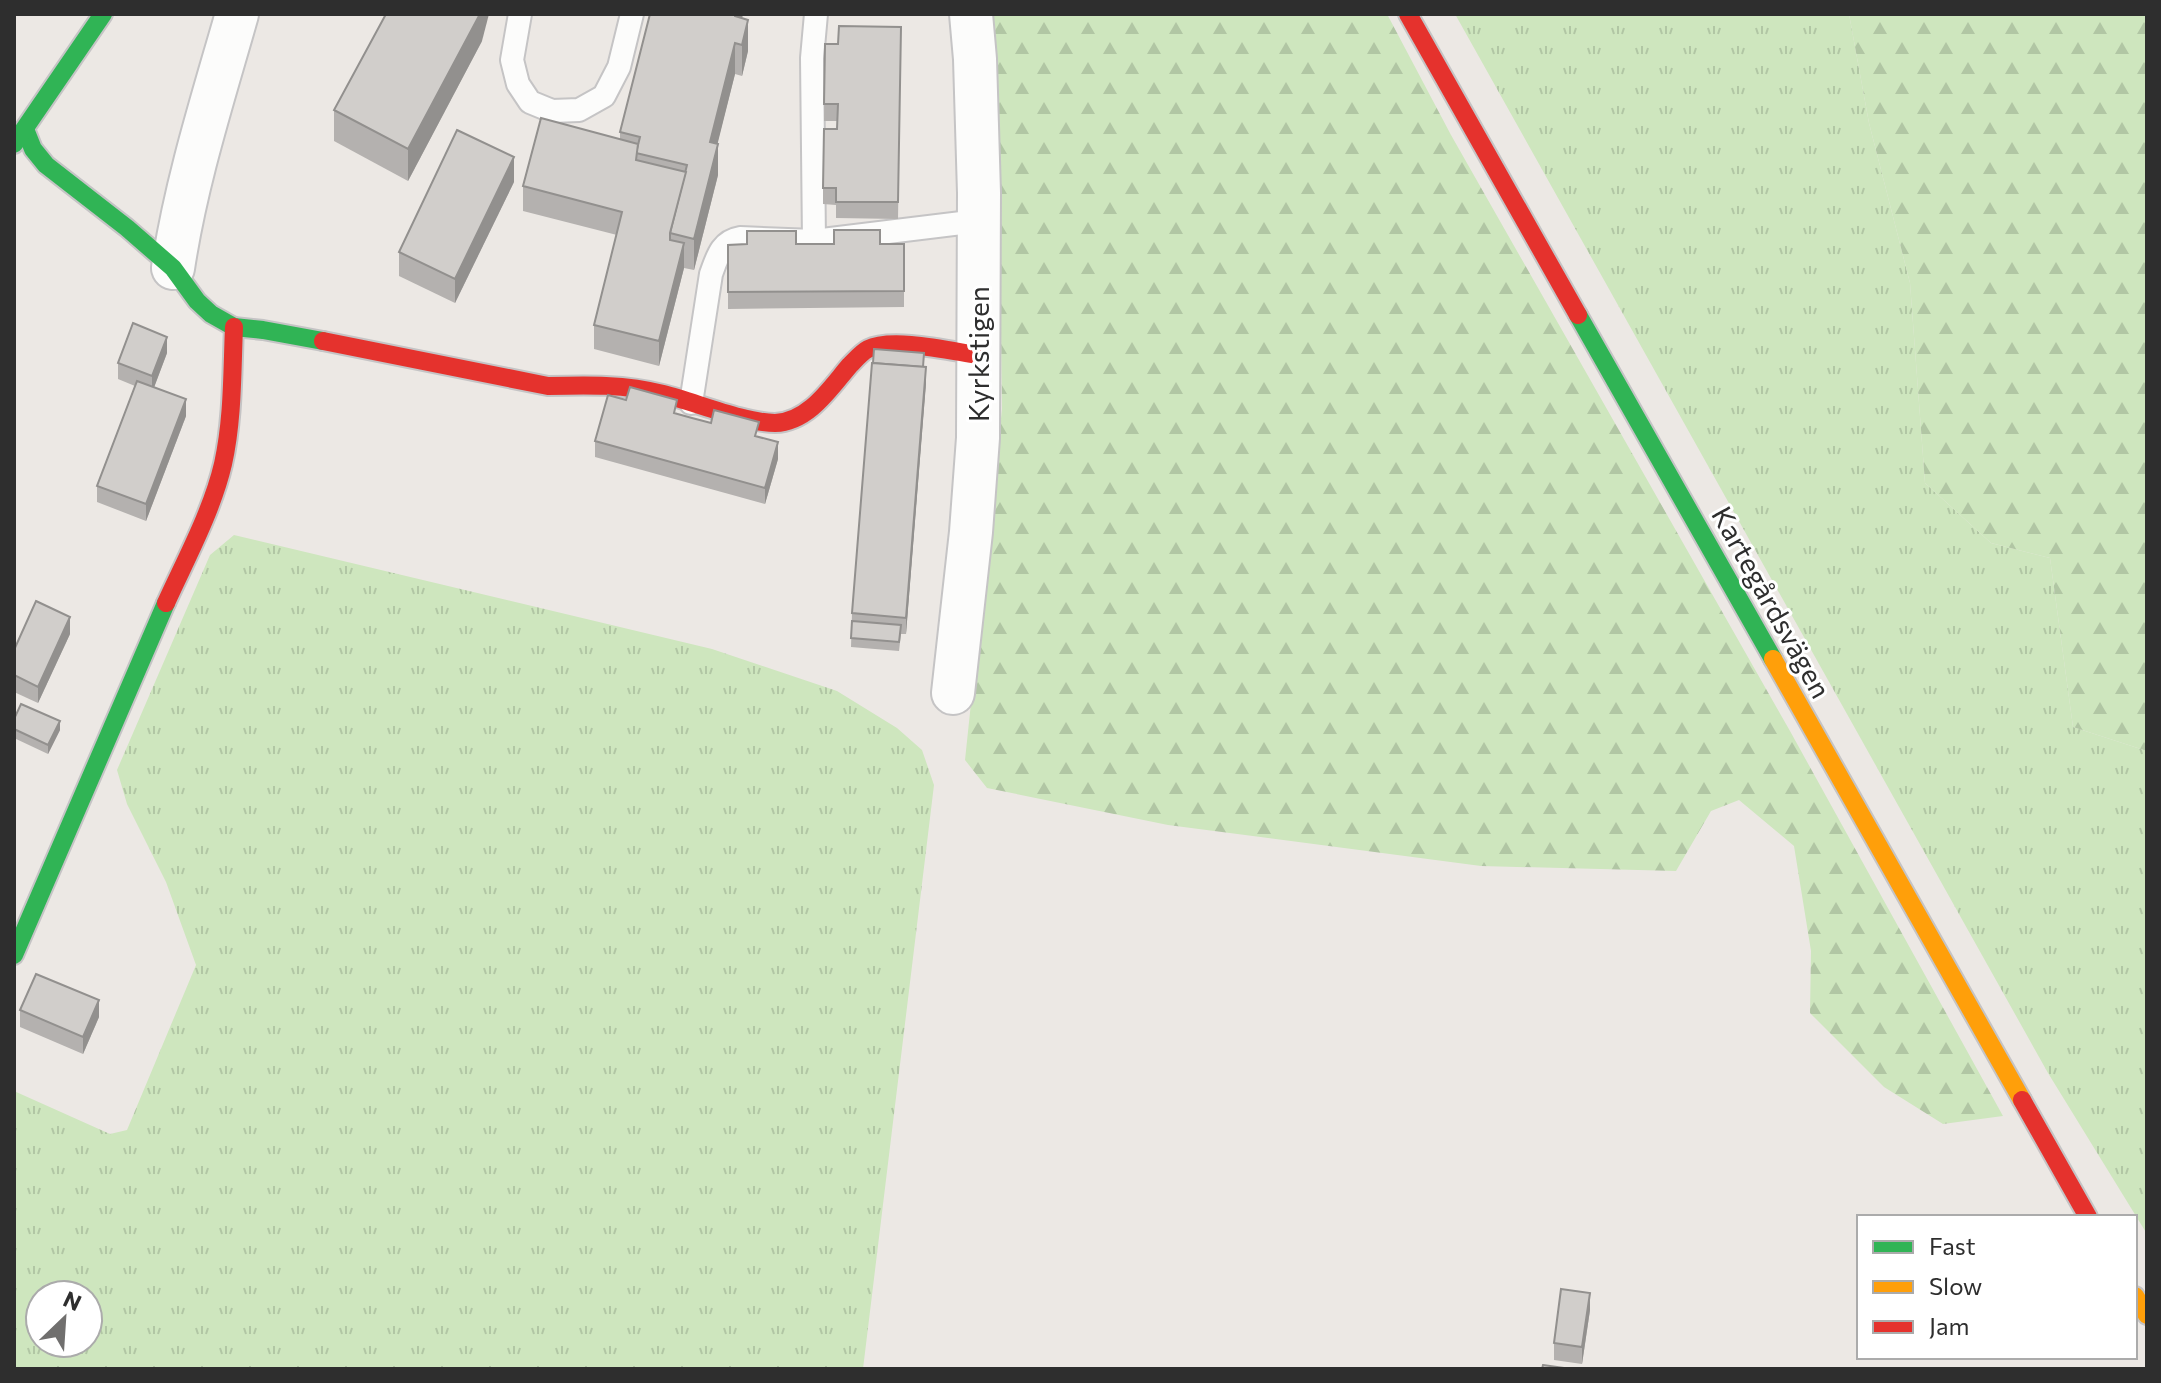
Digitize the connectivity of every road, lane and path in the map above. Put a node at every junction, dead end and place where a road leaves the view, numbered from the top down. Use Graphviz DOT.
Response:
graph roads {
  1 [pos="103,14"];
  2 [pos="237,14"];
  3 [pos="520,14"];
  4 [pos="632,14"];
  5 [pos="816,14"];
  6 [pos="971,14"];
  7 [pos="1408,14"];
  8 [pos="19,136"];
  9 [pos="978,221"];
  10 [pos="814,241"];
  11 [pos="173,268"];
  12 [pos="234,327"];
  13 [pos="977,355"];
  14 [pos="691,403"];
  15 [pos="953,693"];
  16 [pos="14,955"];
  17 [pos="2087,1215"];
  1 -- 8 [label="street"];
  2 -- 11 [label="street"];
  3 -- 4 [label="lane"];
  5 -- 10 [label="lane"];
  6 -- 9 [label="street, Kyrkstigen"];
  7 -- 17 [label="street, Kartegårdsvägen"];
  8 -- 11 [label="street"];
  9 -- 10 [label="lane"];
  9 -- 13 [label="street, Kyrkstigen"];
  10 -- 14 [label="lane"];
  11 -- 12 [label="street"];
  12 -- 14 [label="street"];
  12 -- 16 [label="street"];
  13 -- 14 [label="street"];
  13 -- 15 [label="street, Kyrkstigen"];
}
